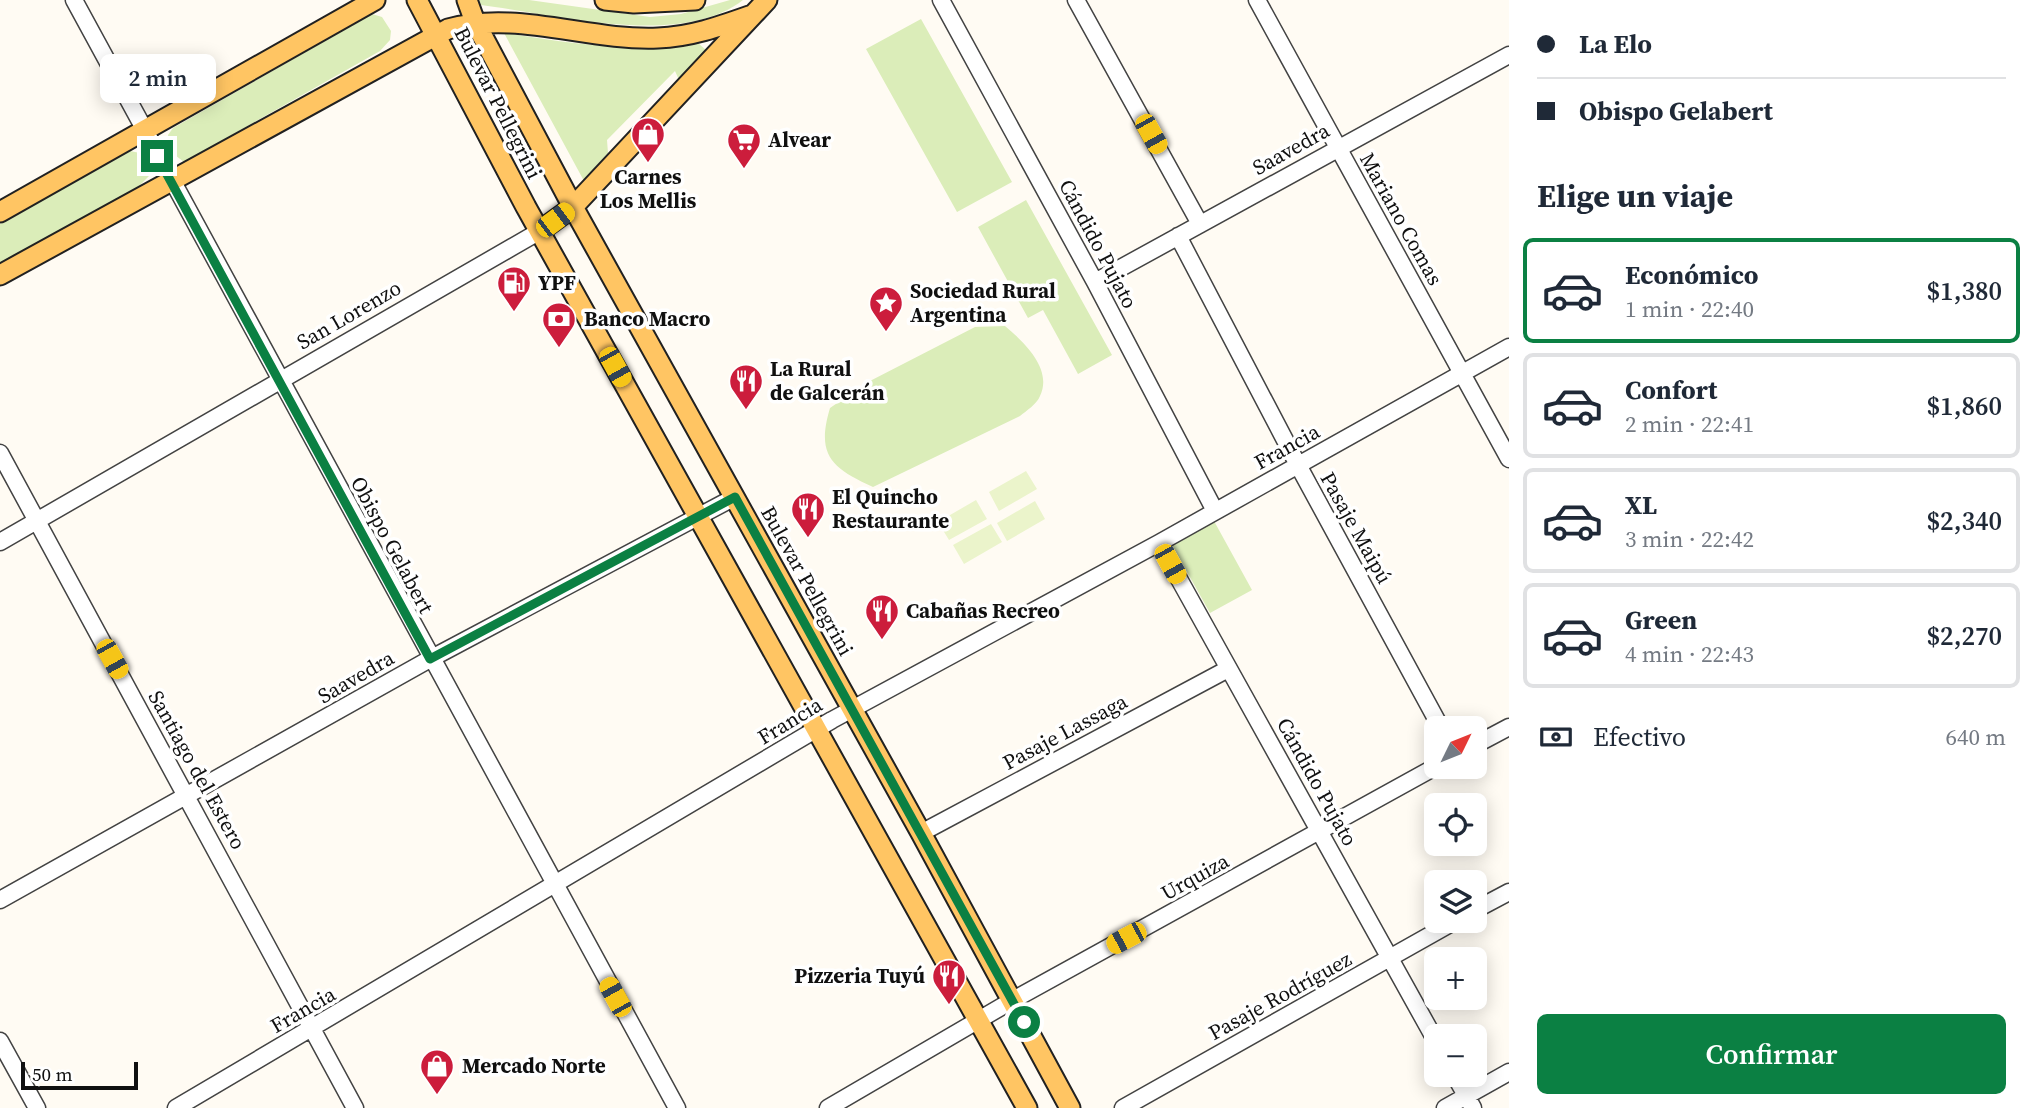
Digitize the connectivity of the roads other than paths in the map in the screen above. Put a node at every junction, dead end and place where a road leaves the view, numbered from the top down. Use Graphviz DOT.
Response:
graph roads {
  1 [pos="74,0"];
  2 [pos="375,0"];
  3 [pos="417,0"];
  4 [pos="467,0"];
  5 [pos="606,0"];
  6 [pos="695,0"];
  7 [pos="767,0"];
  8 [pos="1076,0"];
  9 [pos="1257,0"];
  10 [pos="943,1"];
  11 [pos="752,15"];
  12 [pos="475,22"];
  13 [pos="437,33"];
  14 [pos="1509,55"];
  15 [pos="144,132"];
  16 [pos="1338,148"];
  17 [pos="171,180"];
  18 [pos="573,207"];
  19 [pos="0,212"];
  20 [pos="1200,224"];
  21 [pos="540,231"];
  22 [pos="1178,236"];
  23 [pos="0,275"];
  24 [pos="1095,282"];
  25 [pos="1509,347"];
  26 [pos="1462,374"];
  27 [pos="279,380"];
  28 [pos="0,453"];
  29 [pos="1509,459"];
  30 [pos="1298,465"];
  31 [pos="735,497"];
  32 [pos="1215,510"];
  33 [pos="699,516"];
  34 [pos="36,522"];
  35 [pos="0,542"];
  36 [pos="1159,543"];
  37 [pos="430,659"];
  38 [pos="1228,669"];
  39 [pos="851,709"];
  40 [pos="1434,716"];
  41 [pos="1509,727"];
  42 [pos="818,729"];
  43 [pos="1488,738"];
  44 [pos="1424,773"];
  45 [pos="187,797"];
  46 [pos="1322,832"];
  47 [pos="922,833"];
  48 [pos="554,886"];
  49 [pos="1509,892"];
  50 [pos="0,901"];
  51 [pos="1487,904"];
  52 [pos="1434,933"];
  53 [pos="1390,958"];
  54 [pos="1013,1000"];
  55 [pos="978,1020"];
  56 [pos="1426,1024"];
  57 [pos="314,1028"];
  58 [pos="0,1041"];
  59 [pos="1509,1072"];
  60 [pos="1469,1102"];
  61 [pos="37,1108"];
  62 [pos="176,1108"];
  63 [pos="355,1108"];
  64 [pos="677,1108"];
  65 [pos="828,1108"];
  66 [pos="1027,1108"];
  67 [pos="1070,1108"];
  68 [pos="1123,1108"];
  69 [pos="1445,1108"];
  1 -- 15 [label="street, Obispo Gelabert"];
  2 -- 15 [label="main road"];
  3 -- 13 [label="main road, Bulevar Pellegrini"];
  4 -- 12 [label="main road, Bulevar Pellegrini"];
  5 -- 6 [label="main road"];
  7 -- 11 [label="main road, San Lorenzo"];
  8 -- 20 [label="street"];
  9 -- 16 [label="street, Mariano Comas"];
  10 -- 24 [label="street, Cándido Pujato"];
  11 -- 12 [label="main road"];
  11 -- 18 [label="main road, San Lorenzo"];
  12 -- 13 [label="main road"];
  12 -- 18 [label="main road, Bulevar Pellegrini"];
  13 -- 17 [label="main road"];
  13 -- 21 [label="main road, Bulevar Pellegrini"];
  14 -- 16 [label="street, Saavedra"];
  15 -- 17 [label="street, Obispo Gelabert"];
  15 -- 19 [label="main road"];
  16 -- 20 [label="street, Saavedra"];
  16 -- 26 [label="street, Mariano Comas"];
  17 -- 23 [label="main road"];
  17 -- 27 [label="street, Obispo Gelabert"];
  18 -- 21 [label="main road, San Lorenzo"];
  18 -- 31 [label="main road, Bulevar Pellegrini"];
  20 -- 22 [label="street, Saavedra"];
  21 -- 27 [label="street, San Lorenzo"];
  21 -- 33 [label="main road, Bulevar Pellegrini"];
  22 -- 24 [label="street, Saavedra"];
  22 -- 30 [label="street, Pasaje Maipú"];
  24 -- 32 [label="street, Cándido Pujato"];
  25 -- 26 [label="street, Francia"];
  26 -- 29 [label="street, Mariano Comas"];
  26 -- 30 [label="street, Francia"];
  27 -- 34 [label="street, San Lorenzo"];
  27 -- 37 [label="street, Obispo Gelabert"];
  28 -- 34 [label="street, Santiago del Estero"];
  30 -- 32 [label="street, Francia"];
  30 -- 40 [label="street, Pasaje Maipú"];
  31 -- 33 [label="street, Saavedra"];
  31 -- 39 [label="main road, Bulevar Pellegrini"];
  32 -- 36 [label="street, Francia"];
  33 -- 37 [label="street, Saavedra"];
  33 -- 42 [label="main road, Bulevar Pellegrini"];
  34 -- 35 [label="street, San Lorenzo"];
  34 -- 45 [label="street, Santiago del Estero"];
  36 -- 38 [label="street, Cándido Pujato"];
  36 -- 39 [label="street, Francia"];
  37 -- 45 [label="street, Saavedra"];
  37 -- 48 [label="street, Obispo Gelabert"];
  38 -- 46 [label="street, Cándido Pujato"];
  38 -- 47 [label="street, Pasaje Lassaga"];
  39 -- 42 [label="street, Francia"];
  39 -- 47 [label="main road, Bulevar Pellegrini"];
  41 -- 43 [label="street"];
  42 -- 48 [label="street, Francia"];
  42 -- 55 [label="main road, Bulevar Pellegrini"];
  44 -- 46 [label="street, Urquiza"];
  45 -- 50 [label="street, Saavedra"];
  45 -- 57 [label="street, Santiago del Estero"];
  46 -- 53 [label="street, Cándido Pujato"];
  46 -- 54 [label="street, Urquiza"];
  47 -- 54 [label="main road, Bulevar Pellegrini"];
  48 -- 57 [label="street, Francia"];
  48 -- 64 [label="street, Obispo Gelabert"];
  49 -- 51 [label="street"];
  52 -- 53 [label="street, Pasaje Rodríguez"];
  53 -- 56 [label="street, Cándido Pujato"];
  53 -- 68 [label="street, Pasaje Rodríguez"];
  54 -- 55 [label="street, Urquiza"];
  54 -- 67 [label="main road, Bulevar Pellegrini"];
  55 -- 65 [label="street, Urquiza"];
  55 -- 66 [label="main road, Bulevar Pellegrini"];
  57 -- 62 [label="street, Francia"];
  57 -- 63 [label="street, Santiago del Estero"];
  58 -- 61 [label="street"];
  59 -- 60 [label="street"];
  60 -- 69 [label="street"];
}
